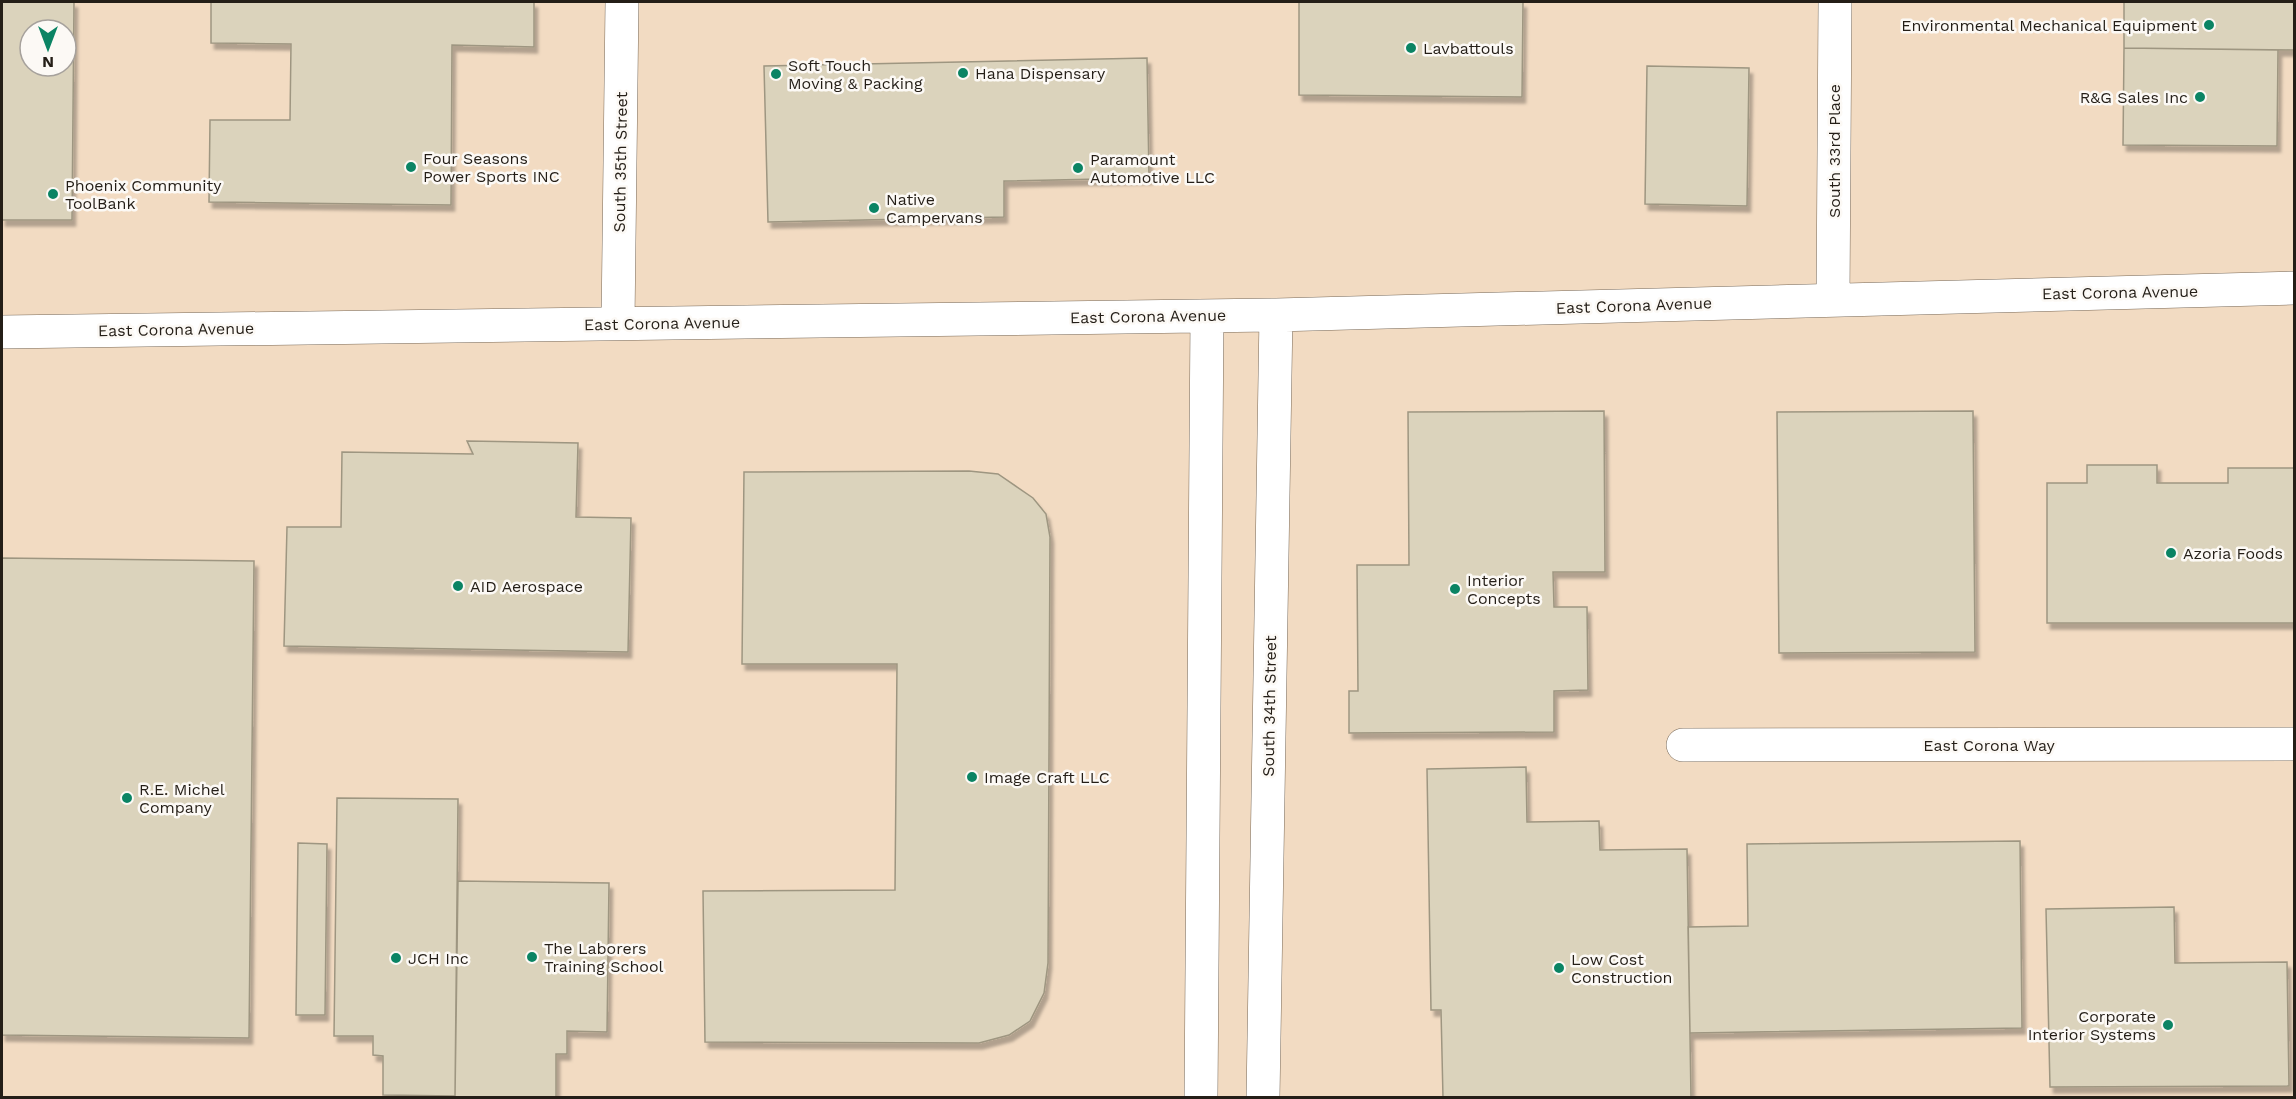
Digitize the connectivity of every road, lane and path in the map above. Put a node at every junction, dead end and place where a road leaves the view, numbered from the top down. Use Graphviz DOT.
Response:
graph roads {
  1 [pos="622,2"];
  2 [pos="1835,2"];
  3 [pos="2295,288"];
  4 [pos="1833,300"];
  5 [pos="1276,315"];
  6 [pos="1207,316"];
  7 [pos="618,323"];
  8 [pos="2,332"];
  9 [pos="2295,744"];
  10 [pos="1683,745"];
  11 [pos="1201,1098"];
  12 [pos="1263,1098"];
  1 -- 7 [label="street, South 35th Street"];
  2 -- 4 [label="street, South 33rd Place"];
  3 -- 4 [label="street, East Corona Avenue"];
  4 -- 5 [label="street, East Corona Avenue"];
  5 -- 6 [label="street, East Corona Avenue"];
  5 -- 12 [label="street, South 34th Street"];
  6 -- 7 [label="street, East Corona Avenue"];
  6 -- 11 [label="street"];
  7 -- 8 [label="street, East Corona Avenue"];
  9 -- 10 [label="street, East Corona Way"];
}
